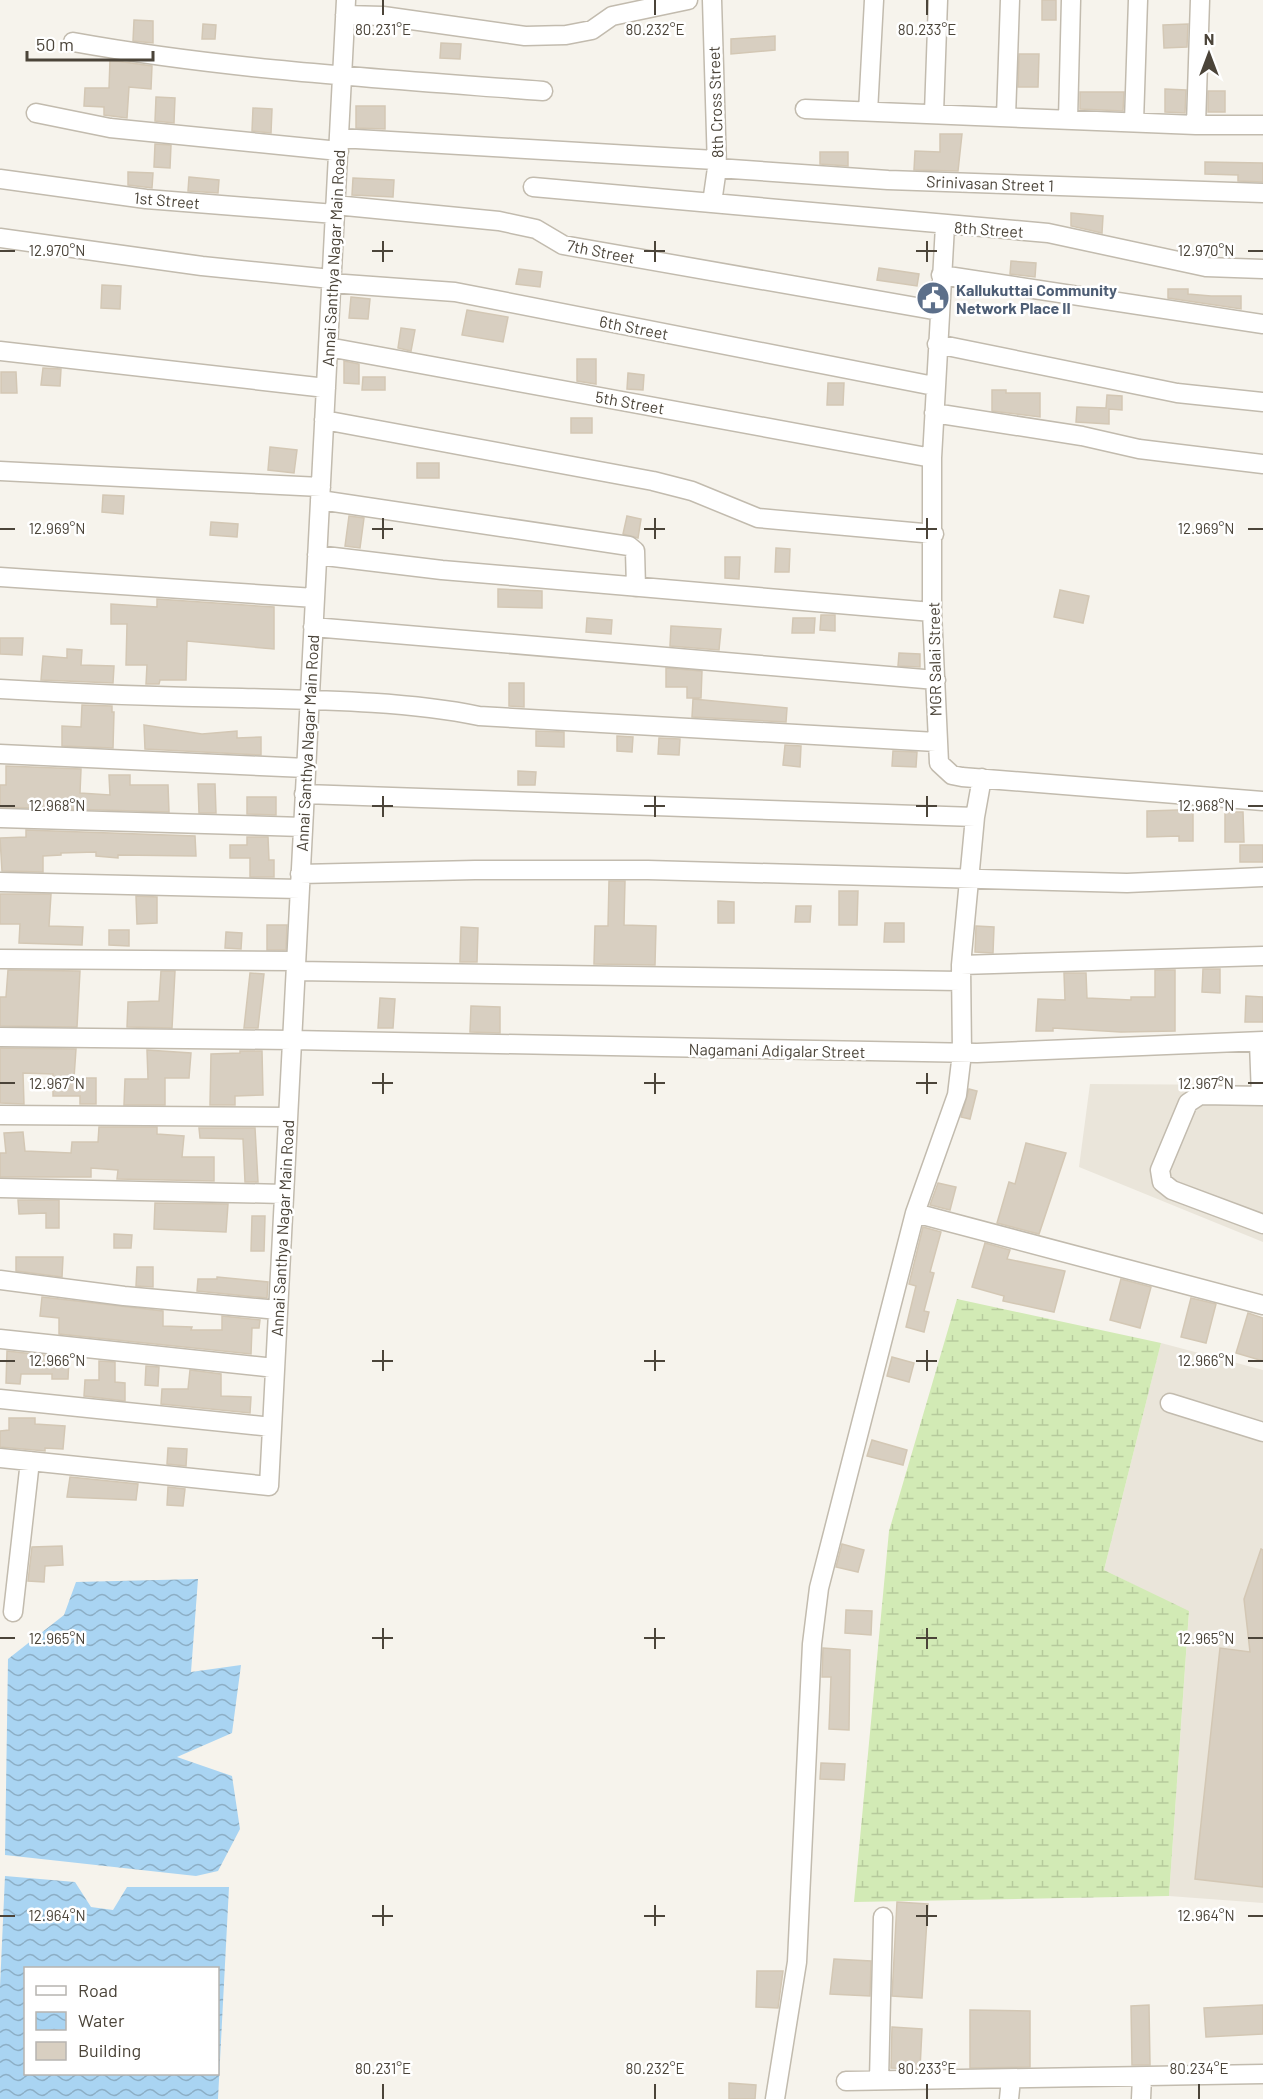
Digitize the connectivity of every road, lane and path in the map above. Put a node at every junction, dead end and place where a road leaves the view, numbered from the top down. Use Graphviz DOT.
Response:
graph roads {
  1 [pos="688,0"];
  2 [pos="712,0"];
  3 [pos="874,0"];
  4 [pos="938,0"];
  5 [pos="1010,0"];
  6 [pos="1071,0"];
  7 [pos="1138,0"];
  8 [pos="1200,0"];
  9 [pos="346,7"];
  10 [pos="611,8"];
  11 [pos="74,42"];
  12 [pos="342,76"];
  13 [pos="543,91"];
  14 [pos="805,109"];
  15 [pos="868,112"];
  16 [pos="36,113"];
  17 [pos="934,113"];
  18 [pos="1006,117"];
  19 [pos="1068,120"];
  20 [pos="1134,122"];
  21 [pos="1196,125"];
  22 [pos="1263,125"];
  23 [pos="339,144"];
  24 [pos="716,164"];
  25 [pos="0,179"];
  26 [pos="533,186"];
  27 [pos="1263,193"];
  28 [pos="712,203"];
  29 [pos="335,210"];
  30 [pos="945,226"];
  31 [pos="0,238"];
  32 [pos="1263,269"];
  33 [pos="941,275"];
  34 [pos="331,281"];
  35 [pos="939,311"];
  36 [pos="1263,324"];
  37 [pos="937,344"];
  38 [pos="328,347"];
  39 [pos="0,351"];
  40 [pos="934,386"];
  41 [pos="326,388"];
  42 [pos="1263,402"];
  43 [pos="934,413"];
  44 [pos="324,420"];
  45 [pos="932,458"];
  46 [pos="1263,464"];
  47 [pos="0,471"];
  48 [pos="320,494"];
  49 [pos="934,534"];
  50 [pos="317,555"];
  51 [pos="0,577"];
  52 [pos="636,586"];
  53 [pos="315,598"];
  54 [pos="932,612"];
  55 [pos="313,627"];
  56 [pos="936,680"];
  57 [pos="0,689"];
  58 [pos="309,700"];
  59 [pos="936,742"];
  60 [pos="0,754"];
  61 [pos="306,768"];
  62 [pos="982,778"];
  63 [pos="304,794"];
  64 [pos="1263,801"];
  65 [pos="975,817"];
  66 [pos="0,818"];
  67 [pos="303,827"];
  68 [pos="1263,877"];
  69 [pos="970,878"];
  70 [pos="0,882"];
  71 [pos="300,882"];
  72 [pos="1263,956"];
  73 [pos="0,959"];
  74 [pos="296,966"];
  75 [pos="960,973"];
  76 [pos="0,1037"];
  77 [pos="292,1040"];
  78 [pos="1261,1042"];
  79 [pos="962,1053"];
  80 [pos="1262,1096"];
  81 [pos="0,1115"];
  82 [pos="288,1117"];
  83 [pos="0,1188"];
  84 [pos="284,1194"];
  85 [pos="915,1213"];
  86 [pos="1263,1224"];
  87 [pos="0,1280"];
  88 [pos="1263,1305"];
  89 [pos="278,1310"];
  90 [pos="0,1339"];
  91 [pos="274,1368"];
  92 [pos="0,1399"];
  93 [pos="1170,1403"];
  94 [pos="272,1427"];
  95 [pos="1263,1431"];
  96 [pos="0,1458"];
  97 [pos="30,1461"];
  98 [pos="13,1612"];
  99 [pos="883,1917"];
  100 [pos="1263,2074"];
  101 [pos="1142,2077"];
  102 [pos="1011,2079"];
  103 [pos="879,2080"];
  104 [pos="846,2081"];
  105 [pos="775,2099"];
  106 [pos="1009,2099"];
  107 [pos="1141,2099"];
  1 -- 10 [label="street"];
  2 -- 24 [label="street, 8th Cross Street"];
  3 -- 15 [label="street"];
  4 -- 17 [label="street"];
  5 -- 18 [label="street"];
  6 -- 19 [label="street"];
  7 -- 20 [label="street"];
  8 -- 21 [label="street"];
  9 -- 10 [label="street"];
  9 -- 12 [label="street, Annai Santhya Nagar Main Road"];
  11 -- 12 [label="street"];
  12 -- 13 [label="street"];
  12 -- 23 [label="street, Annai Santhya Nagar Main Road"];
  14 -- 15 [label="street"];
  15 -- 17 [label="street"];
  16 -- 23 [label="street, Srinivasan Street 1"];
  17 -- 18 [label="street"];
  18 -- 19 [label="street"];
  19 -- 20 [label="street"];
  20 -- 21 [label="street"];
  21 -- 22 [label="street"];
  23 -- 24 [label="street, Srinivasan Street 1"];
  23 -- 29 [label="street, Annai Santhya Nagar Main Road"];
  24 -- 27 [label="street, Srinivasan Street 1"];
  24 -- 28 [label="street, 8th Cross Street"];
  25 -- 29 [label="street, 1st Street"];
  26 -- 28 [label="street, 8th Street"];
  28 -- 30 [label="street, 8th Street"];
  29 -- 34 [label="street, Annai Santhya Nagar Main Road"];
  29 -- 35 [label="street, 7th Street"];
  30 -- 32 [label="street, 8th Street"];
  30 -- 33 [label="street, MGR Salai Street"];
  31 -- 34 [label="street, 6th Street"];
  33 -- 35 [label="street, MGR Salai Street"];
  33 -- 36 [label="street"];
  34 -- 38 [label="street, Annai Santhya Nagar Main Road"];
  34 -- 40 [label="street, 6th Street"];
  35 -- 37 [label="street, MGR Salai Street"];
  37 -- 40 [label="street, MGR Salai Street"];
  37 -- 42 [label="street"];
  38 -- 41 [label="street, Annai Santhya Nagar Main Road"];
  38 -- 45 [label="street, 5th Street"];
  39 -- 41 [label="street"];
  40 -- 43 [label="street, MGR Salai Street"];
  41 -- 44 [label="street, Annai Santhya Nagar Main Road"];
  43 -- 45 [label="street, MGR Salai Street"];
  43 -- 46 [label="street"];
  44 -- 48 [label="street, Annai Santhya Nagar Main Road"];
  44 -- 49 [label="street"];
  45 -- 49 [label="street, MGR Salai Street"];
  47 -- 48 [label="street"];
  48 -- 50 [label="street, Annai Santhya Nagar Main Road"];
  48 -- 52 [label="street"];
  49 -- 54 [label="street, MGR Salai Street"];
  50 -- 52 [label="street"];
  50 -- 53 [label="street, Annai Santhya Nagar Main Road"];
  51 -- 53 [label="street"];
  52 -- 54 [label="street"];
  53 -- 55 [label="street, Annai Santhya Nagar Main Road"];
  54 -- 56 [label="street, MGR Salai Street"];
  55 -- 56 [label="street"];
  55 -- 58 [label="street, Annai Santhya Nagar Main Road"];
  56 -- 59 [label="street, MGR Salai Street"];
  57 -- 58 [label="street"];
  58 -- 59 [label="street"];
  58 -- 61 [label="street, Annai Santhya Nagar Main Road"];
  59 -- 62 [label="street, MGR Salai Street"];
  60 -- 61 [label="street"];
  61 -- 63 [label="street, Annai Santhya Nagar Main Road"];
  62 -- 64 [label="street, MGR Salai Street"];
  62 -- 65 [label="street"];
  63 -- 65 [label="street"];
  63 -- 67 [label="street, Annai Santhya Nagar Main Road"];
  65 -- 69 [label="street"];
  66 -- 67 [label="street"];
  67 -- 71 [label="street, Annai Santhya Nagar Main Road"];
  68 -- 69 [label="street"];
  69 -- 71 [label="street"];
  69 -- 75 [label="street"];
  70 -- 71 [label="street"];
  71 -- 74 [label="street, Annai Santhya Nagar Main Road"];
  72 -- 75 [label="street"];
  73 -- 74 [label="street"];
  74 -- 75 [label="street"];
  74 -- 77 [label="street, Annai Santhya Nagar Main Road"];
  75 -- 79 [label="street"];
  76 -- 77 [label="street, Nagamani Adigalar Street"];
  77 -- 79 [label="street, Nagamani Adigalar Street"];
  77 -- 82 [label="street, Annai Santhya Nagar Main Road"];
  78 -- 79 [label="street, Nagamani Adigalar Street"];
  78 -- 80 [label="street"];
  79 -- 85 [label="street"];
  80 -- 86 [label="street"];
  81 -- 82 [label="street"];
  82 -- 84 [label="street, Annai Santhya Nagar Main Road"];
  83 -- 84 [label="street"];
  84 -- 89 [label="street, Annai Santhya Nagar Main Road"];
  85 -- 88 [label="street"];
  85 -- 105 [label="street"];
  87 -- 89 [label="street"];
  89 -- 91 [label="street, Annai Santhya Nagar Main Road"];
  90 -- 91 [label="street"];
  91 -- 94 [label="street, Annai Santhya Nagar Main Road"];
  92 -- 94 [label="street"];
  93 -- 95 [label="street"];
  94 -- 97 [label="street, Annai Santhya Nagar Main Road"];
  96 -- 97 [label="street"];
  97 -- 98 [label="street"];
  99 -- 103 [label="street"];
  100 -- 101 [label="street"];
  101 -- 102 [label="street"];
  101 -- 107 [label="street"];
  102 -- 103 [label="street"];
  102 -- 106 [label="street"];
  103 -- 104 [label="street"];
}
